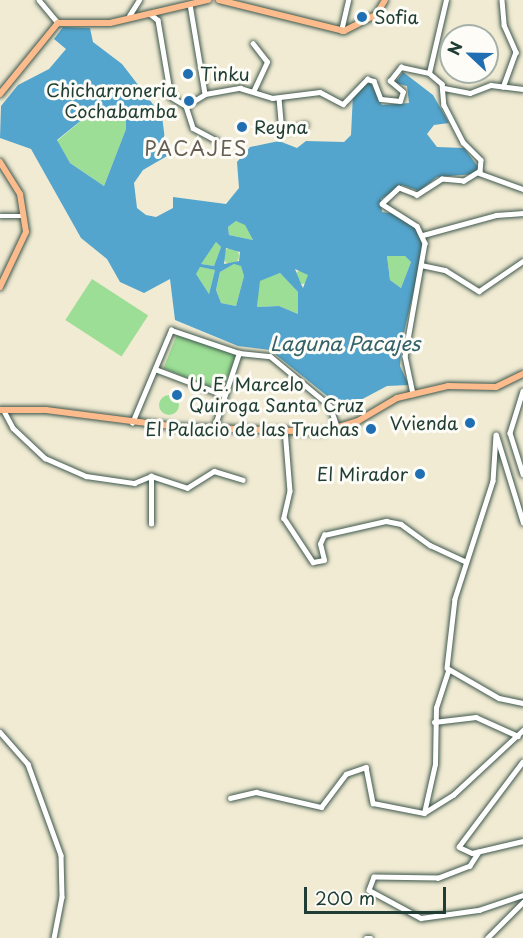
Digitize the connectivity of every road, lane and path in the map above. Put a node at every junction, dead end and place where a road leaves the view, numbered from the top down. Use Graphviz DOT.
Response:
graph roads {
  1 [pos="39,0"];
  2 [pos="139,0"];
  3 [pos="208,0"];
  4 [pos="219,0"];
  5 [pos="348,0"];
  6 [pos="385,0"];
  7 [pos="446,0"];
  8 [pos="502,0"];
  9 [pos="190,4"];
  10 [pos="148,12"];
  11 [pos="129,16"];
  12 [pos="57,23"];
  13 [pos="341,31"];
  14 [pos="254,45"];
  15 [pos="429,73"];
  16 [pos="503,87"];
  17 [pos="444,88"];
  18 [pos="523,89"];
  19 [pos="253,93"];
  20 [pos="0,94"];
  21 [pos="205,94"];
  22 [pos="279,98"];
  23 [pos="186,106"];
  24 [pos="305,125"];
  25 [pos="217,141"];
  26 [pos="0,162"];
  27 [pos="479,173"];
  28 [pos="523,189"];
  29 [pos="523,213"];
  30 [pos="0,216"];
  31 [pos="24,216"];
  32 [pos="423,235"];
  33 [pos="523,261"];
  34 [pos="421,265"];
  35 [pos="0,287"];
  36 [pos="239,353"];
  37 [pos="155,369"];
  38 [pos="523,374"];
  39 [pos="523,391"];
  40 [pos="221,394"];
  41 [pos="413,394"];
  42 [pos="2,410"];
  43 [pos="132,423"];
  44 [pos="214,428"];
  45 [pos="285,429"];
  46 [pos="338,429"];
  47 [pos="523,474"];
  48 [pos="151,476"];
  49 [pos="243,480"];
  50 [pos="523,523"];
  51 [pos="151,524"];
  52 [pos="466,562"];
  53 [pos="448,672"];
  54 [pos="523,703"];
  55 [pos="434,722"];
  56 [pos="523,730"];
  57 [pos="0,732"];
  58 [pos="518,736"];
  59 [pos="523,762"];
  60 [pos="230,798"];
  61 [pos="424,813"];
  62 [pos="523,841"];
  63 [pos="479,852"];
  64 [pos="523,895"];
  65 [pos="523,902"];
  66 [pos="54,938"];
  67 [pos="366,938"];
  68 [pos="371,938"];
  69 [pos="487,938"];
  1 -- 12 [label="street"];
  2 -- 11 [label="street"];
  3 -- 9 [label="main road"];
  4 -- 13 [label="main road"];
  5 -- 13 [label="street"];
  6 -- 13 [label="main road"];
  7 -- 15 [label="street"];
  8 -- 16 [label="street"];
  9 -- 10 [label="main road"];
  9 -- 21 [label="street"];
  10 -- 11 [label="main road"];
  10 -- 23 [label="street"];
  11 -- 12 [label="main road"];
  12 -- 20 [label="main road"];
  14 -- 19 [label="street"];
  15 -- 17 [label="street"];
  15 -- 22 [label="street"];
  16 -- 17 [label="street"];
  16 -- 18 [label="street"];
  17 -- 27 [label="street"];
  19 -- 21 [label="street"];
  19 -- 22 [label="street"];
  21 -- 23 [label="street"];
  22 -- 24 [label="street"];
  23 -- 25 [label="street"];
  26 -- 31 [label="main road"];
  27 -- 28 [label="street"];
  27 -- 32 [label="street"];
  29 -- 32 [label="street"];
  30 -- 31 [label="street"];
  31 -- 35 [label="main road"];
  32 -- 34 [label="street"];
  33 -- 34 [label="street"];
  34 -- 41 [label="street"];
  36 -- 37 [label="street"];
  36 -- 40 [label="street"];
  36 -- 46 [label="street"];
  37 -- 40 [label="street"];
  37 -- 43 [label="street"];
  38 -- 41 [label="main road"];
  39 -- 47 [label="street"];
  40 -- 44 [label="street"];
  41 -- 46 [label="main road"];
  42 -- 43 [label="main road"];
  42 -- 48 [label="street"];
  43 -- 44 [label="main road"];
  44 -- 45 [label="main road"];
  45 -- 46 [label="main road"];
  45 -- 52 [label="street"];
  48 -- 49 [label="street"];
  48 -- 51 [label="street"];
  50 -- 52 [label="street"];
  52 -- 53 [label="street"];
  53 -- 54 [label="street"];
  53 -- 55 [label="street"];
  55 -- 58 [label="street"];
  55 -- 61 [label="street"];
  56 -- 58 [label="street"];
  57 -- 66 [label="street"];
  58 -- 61 [label="street"];
  59 -- 63 [label="street"];
  60 -- 61 [label="street"];
  62 -- 63 [label="street"];
  63 -- 64 [label="street"];
  65 -- 69 [label="street"];
  67 -- 68 [label="street"];
}
